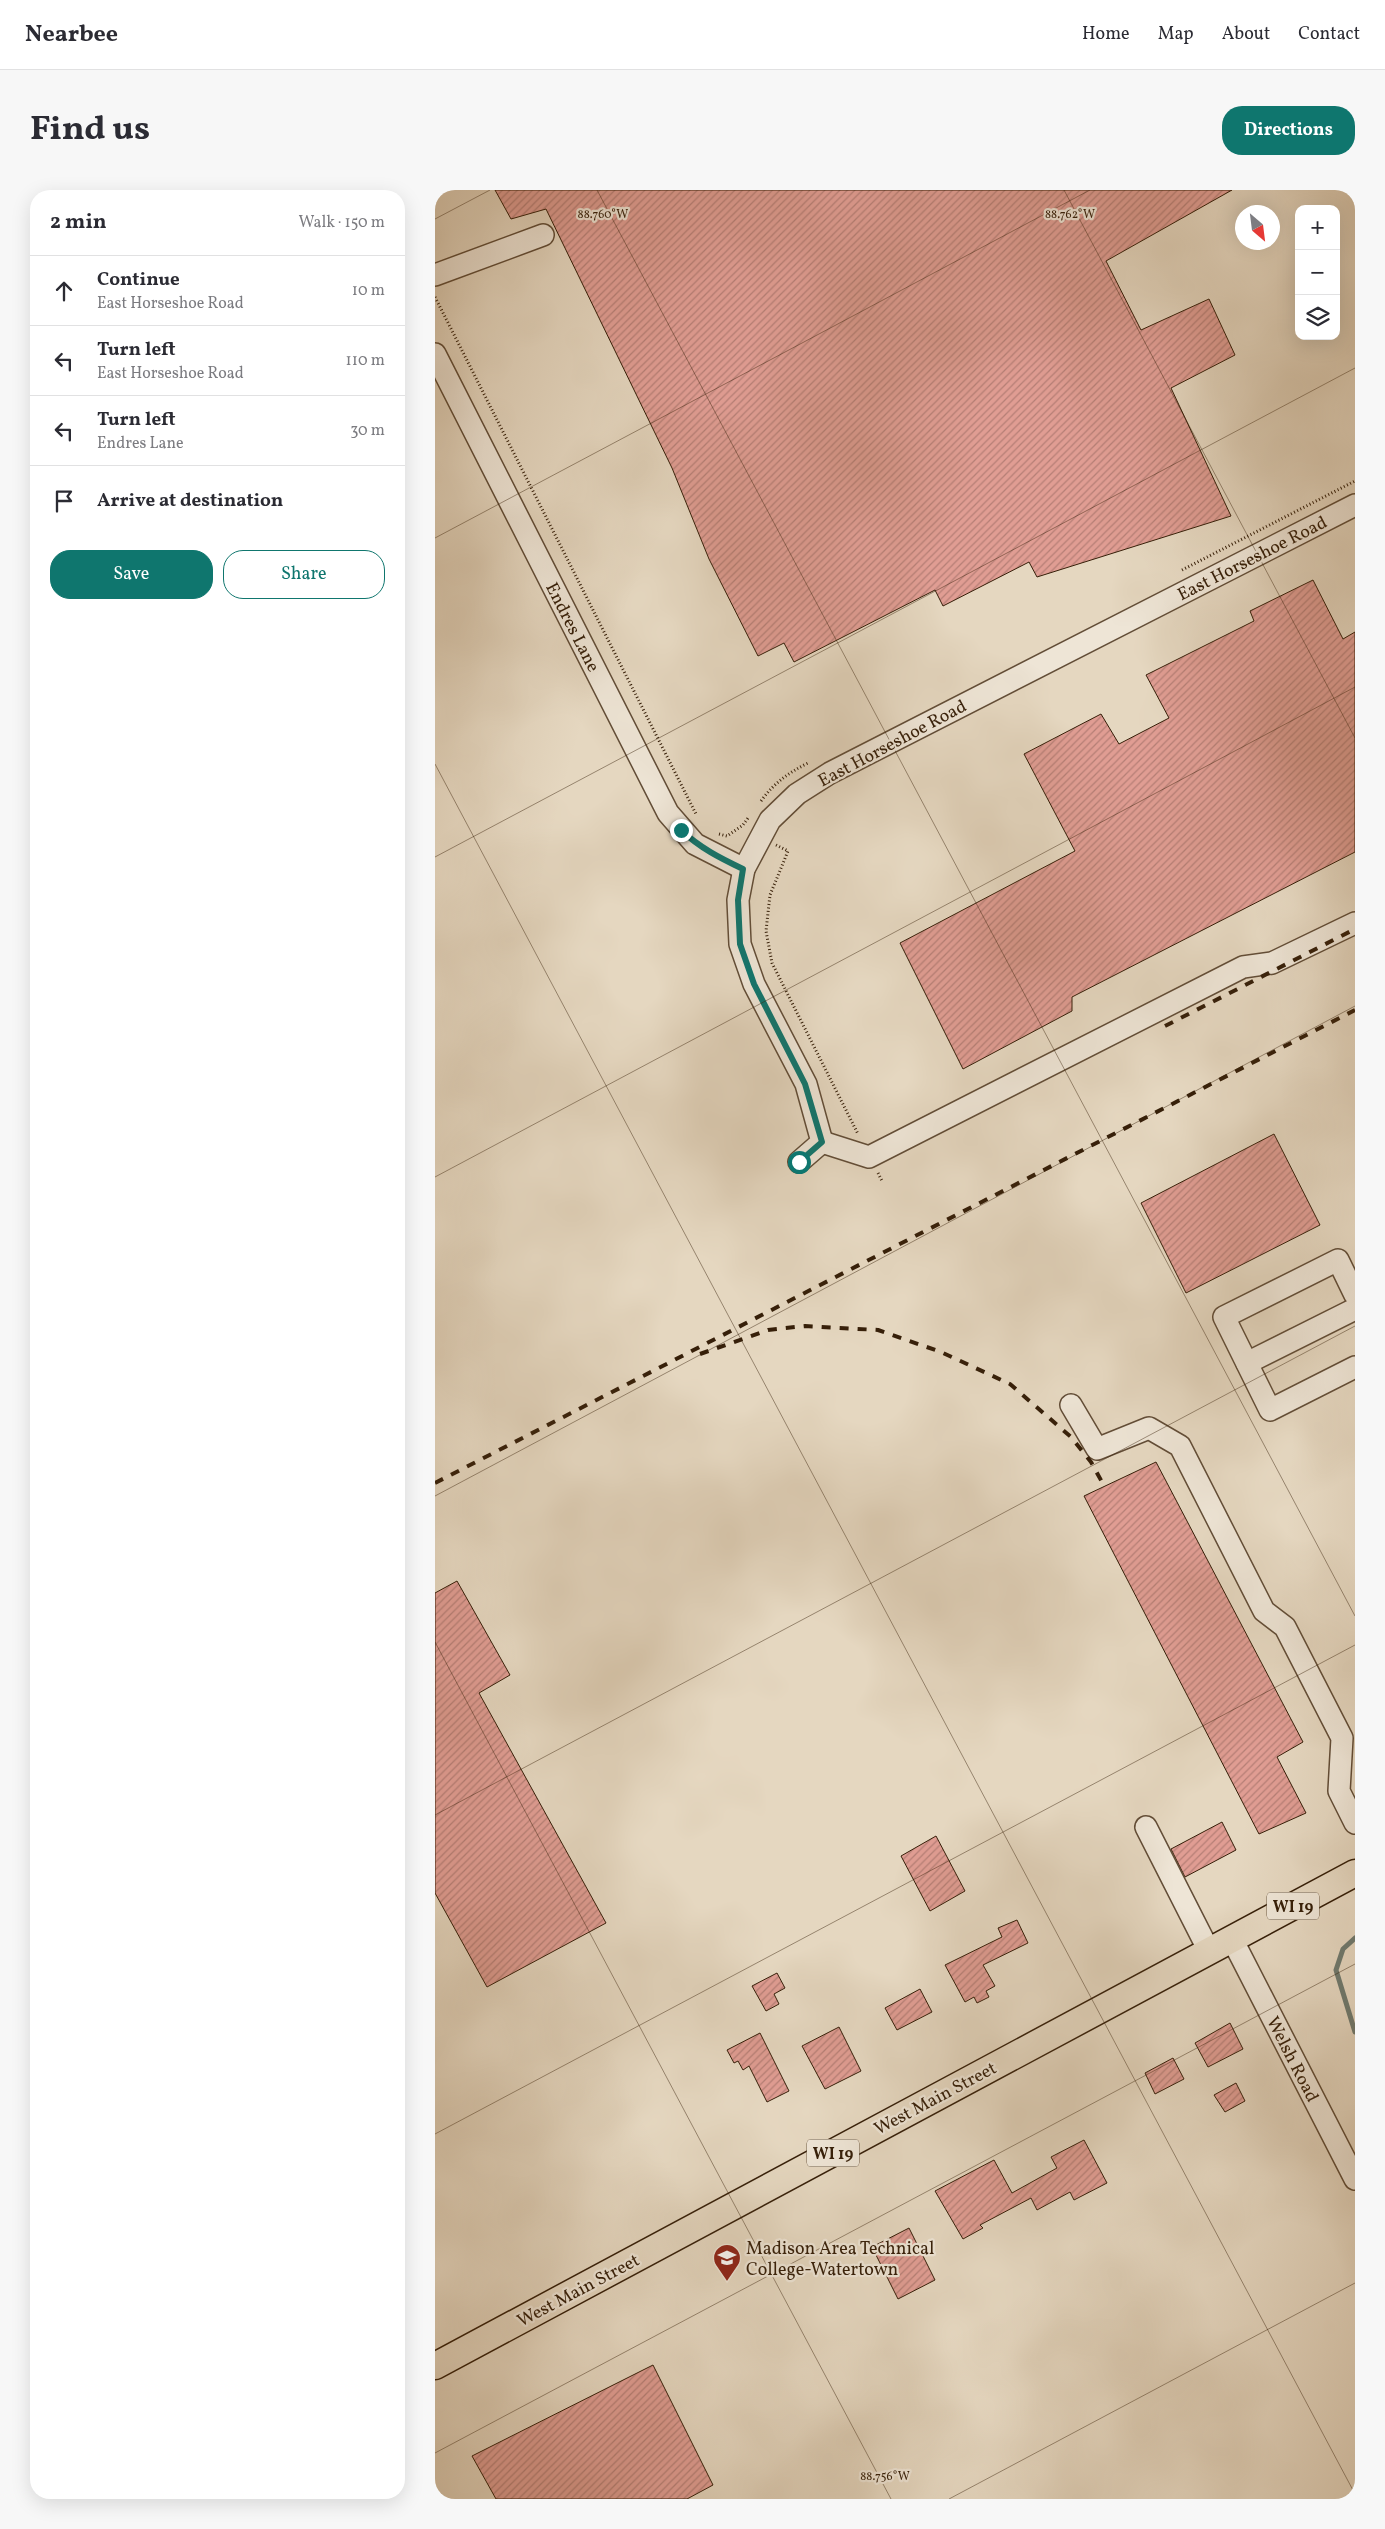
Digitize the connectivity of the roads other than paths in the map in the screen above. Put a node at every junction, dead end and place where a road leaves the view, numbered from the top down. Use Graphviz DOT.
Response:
graph roads {
  1 [pos="543,235"];
  2 [pos="435,275"];
  3 [pos="435,354"];
  4 [pos="1355,505"];
  5 [pos="743,869"];
  6 [pos="1355,923"];
  7 [pos="822,1142"];
  8 [pos="799,1162"];
  9 [pos="1355,1295"];
  10 [pos="1355,1309"];
  11 [pos="1247,1363"];
  12 [pos="1355,1367"];
  13 [pos="1071,1405"];
  14 [pos="1355,1823"];
  15 [pos="1146,1827"];
  16 [pos="1355,1873"];
  17 [pos="1220,1945"];
  18 [pos="1355,2179"];
  19 [pos="435,2366"];
  1 -- 2 [label="street"];
  3 -- 5 [label="street, Endres Lane"];
  4 -- 5 [label="street, East Horseshoe Road"];
  5 -- 7 [label="street, East Horseshoe Road"];
  6 -- 7 [label="street"];
  7 -- 8 [label="street"];
  9 -- 11 [label="street"];
  10 -- 11 [label="street"];
  11 -- 12 [label="street"];
  13 -- 14 [label="street"];
  15 -- 17 [label="street, Welsh Road"];
  16 -- 17 [label="main road, West Main Street / WI 19"];
  17 -- 18 [label="street, Welsh Road"];
  17 -- 19 [label="main road, West Main Street / WI 19"];
}
